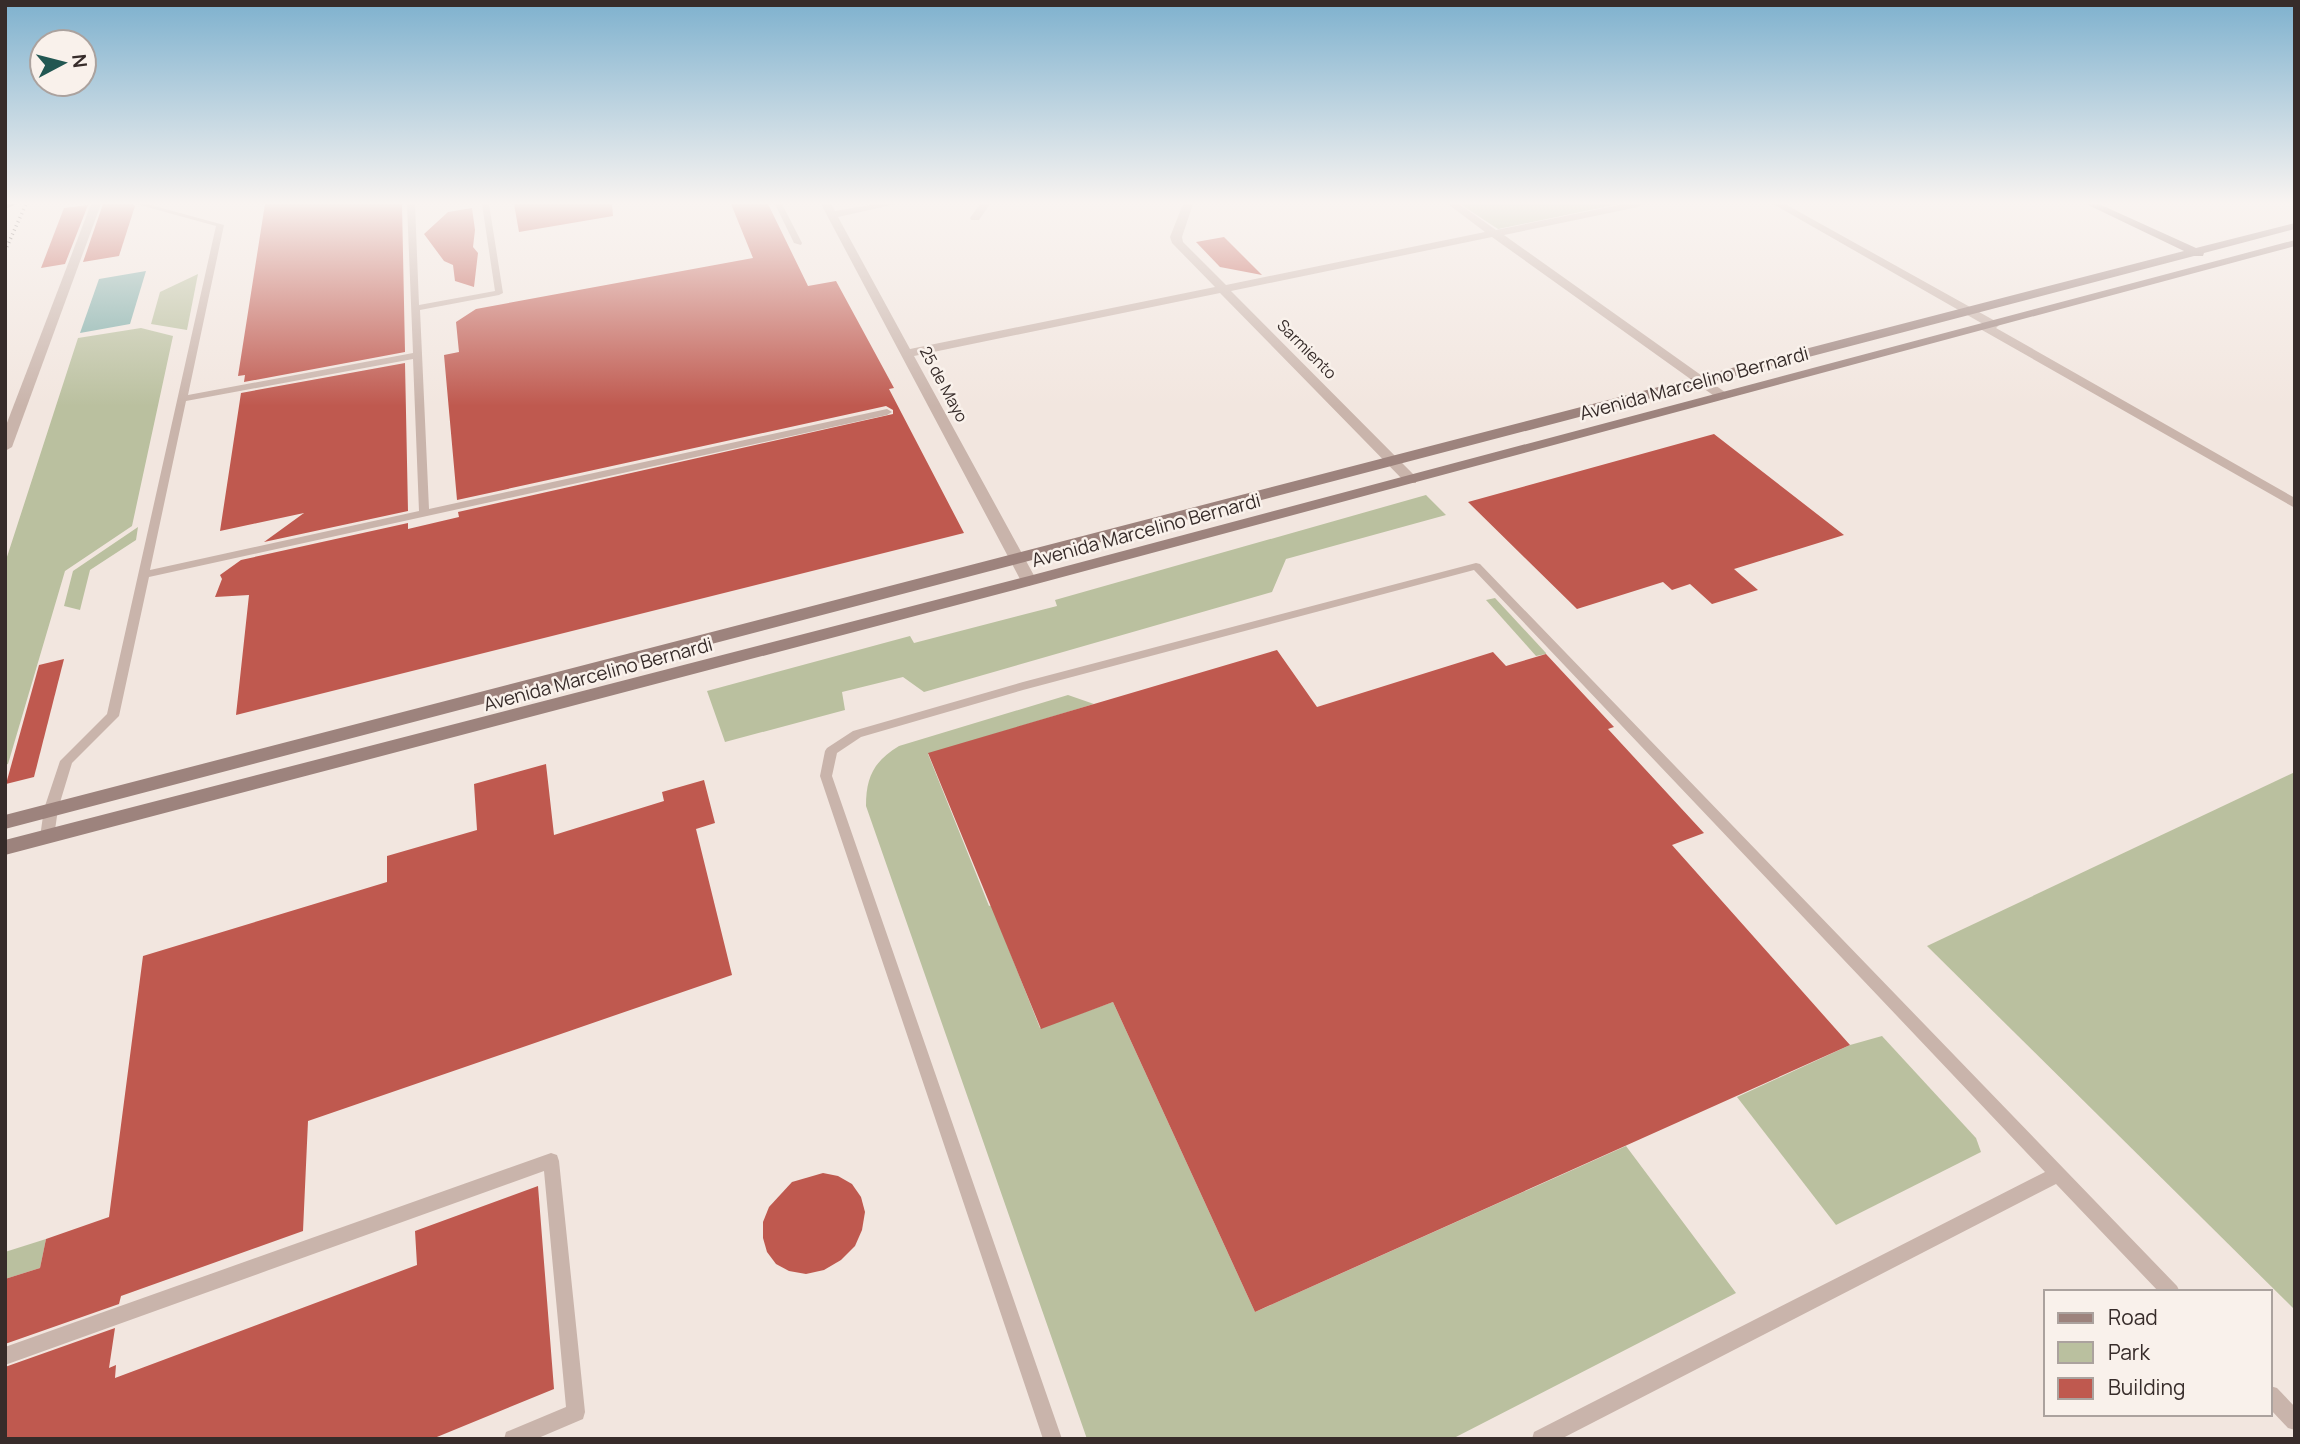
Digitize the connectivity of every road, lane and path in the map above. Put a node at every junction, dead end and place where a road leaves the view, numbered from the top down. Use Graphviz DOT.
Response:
graph roads {
  1 [pos="71,271"];
  2 [pos="210,271"];
  3 [pos="414,271"];
  4 [pos="496,271"];
  5 [pos="863,271"];
  6 [pos="1206,271"];
  7 [pos="1303,271"];
  8 [pos="1550,271"];
  9 [pos="1898,271"];
  10 [pos="2120,271"];
  11 [pos="2188,271"];
  12 [pos="1222,288"];
  13 [pos="415,308"];
  14 [pos="1968,311"];
  15 [pos="1989,326"];
  16 [pos="908,353"];
  17 [pos="418,355"];
  18 [pos="1701,381"];
  19 [pos="1722,395"];
  20 [pos="182,399"];
  21 [pos="887,412"];
  22 [pos="5,447"];
  23 [pos="1395,461"];
  24 [pos="1411,480"];
  25 [pos="2295,504"];
  26 [pos="424,513"];
  27 [pos="1017,559"];
  28 [pos="144,575"];
  29 [pos="1029,581"];
  30 [pos="51,809"];
  31 [pos="5,822"];
  32 [pos="47,837"];
  33 [pos="5,848"];
  34 [pos="2058,1174"];
  35 [pos="2169,1290"];
  36 [pos="5,1356"];
  37 [pos="2272,1397"];
  38 [pos="2295,1421"];
  39 [pos="513,1439"];
  40 [pos="1053,1439"];
  41 [pos="1541,1439"];
  1 -- 22 [label="street"];
  2 -- 20 [label="lane"];
  3 -- 13 [label="lane"];
  4 -- 13 [label="lane"];
  5 -- 16 [label="street, 25 de Mayo"];
  6 -- 12 [label="street, Sarmiento"];
  7 -- 12 [label="street"];
  8 -- 18 [label="street"];
  9 -- 14 [label="street"];
  10 -- 14 [label="main road, Avenida Marcelino Bernardi"];
  11 -- 15 [label="main road, Avenida Marcelino Bernardi"];
  12 -- 16 [label="street"];
  12 -- 23 [label="street, Sarmiento"];
  13 -- 17 [label="lane"];
  14 -- 15 [label="street"];
  14 -- 18 [label="main road, Avenida Marcelino Bernardi"];
  15 -- 19 [label="main road, Avenida Marcelino Bernardi"];
  15 -- 25 [label="street"];
  16 -- 27 [label="street, 25 de Mayo"];
  17 -- 20 [label="lane"];
  17 -- 26 [label="lane"];
  18 -- 19 [label="street"];
  18 -- 23 [label="main road, Avenida Marcelino Bernardi"];
  19 -- 24 [label="main road, Avenida Marcelino Bernardi"];
  20 -- 28 [label="lane"];
  21 -- 26 [label="lane"];
  23 -- 24 [label="street, Sarmiento"];
  23 -- 27 [label="main road, Avenida Marcelino Bernardi"];
  24 -- 29 [label="main road, Avenida Marcelino Bernardi"];
  26 -- 28 [label="lane"];
  27 -- 29 [label="street, 25 de Mayo"];
  27 -- 30 [label="main road, Avenida Marcelino Bernardi"];
  28 -- 30 [label="lane"];
  29 -- 32 [label="main road, Avenida Marcelino Bernardi"];
  30 -- 31 [label="main road, Avenida Marcelino Bernardi"];
  30 -- 32 [label="lane"];
  32 -- 33 [label="main road, Avenida Marcelino Bernardi"];
  34 -- 35 [label="lane"];
  34 -- 40 [label="lane"];
  34 -- 41 [label="lane"];
  36 -- 39 [label="lane"];
  37 -- 38 [label="lane"];
}
